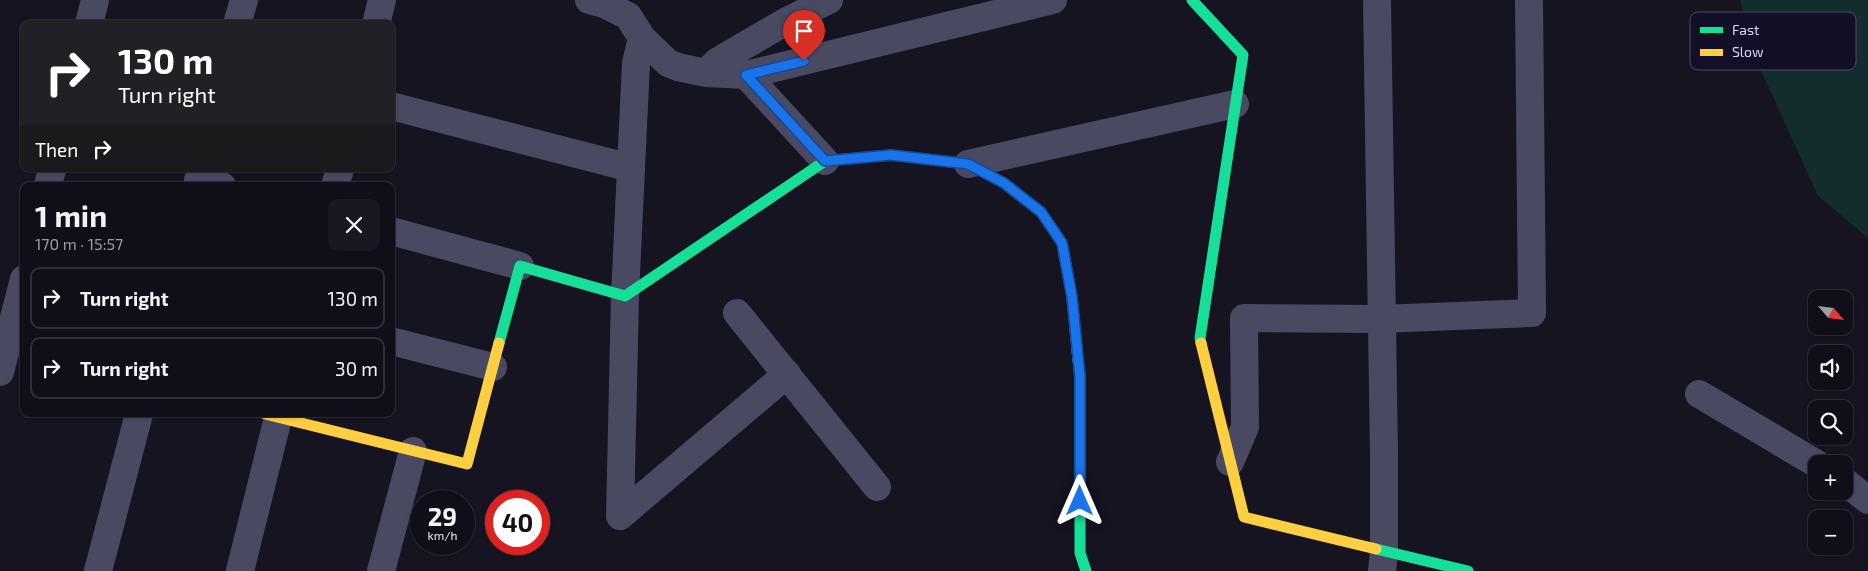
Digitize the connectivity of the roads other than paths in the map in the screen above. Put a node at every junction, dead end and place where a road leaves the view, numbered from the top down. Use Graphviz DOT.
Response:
graph roads {
  1 [pos="96,0"];
  2 [pos="244,0"];
  3 [pos="382,0"];
  4 [pos="589,0"];
  5 [pos="829,0"];
  6 [pos="1053,0"];
  7 [pos="1192,0"];
  8 [pos="1377,0"];
  9 [pos="1529,0"];
  10 [pos="90,20"];
  11 [pos="239,20"];
  12 [pos="377,20"];
  13 [pos="642,38"];
  14 [pos="706,73"];
  15 [pos="746,75"];
  16 [pos="1235,104"];
  17 [pos="395,107"];
  18 [pos="825,161"];
  19 [pos="968,164"];
  20 [pos="631,168"];
  21 [pos="395,232"];
  22 [pos="520,266"];
  23 [pos="625,296"];
  24 [pos="20,297"];
  25 [pos="737,313"];
  26 [pos="1380,319"];
  27 [pos="395,342"];
  28 [pos="7,355"];
  29 [pos="493,367"];
  30 [pos="787,374"];
  31 [pos="1699,394"];
  32 [pos="138,417"];
  33 [pos="274,417"];
  34 [pos="282,417"];
  35 [pos="413,451"];
  36 [pos="1808,459"];
  37 [pos="1230,462"];
  38 [pos="877,487"];
  39 [pos="1853,488"];
  40 [pos="1868,500"];
  41 [pos="1383,561"];
  42 [pos="98,571"];
  43 [pos="240,571"];
  44 [pos="381,571"];
  45 [pos="1086,571"];
  46 [pos="1468,571"];
  1 -- 10 [label="street"];
  2 -- 11 [label="street"];
  3 -- 12 [label="street"];
  4 -- 13 [label="street"];
  5 -- 14 [label="street"];
  6 -- 15 [label="street"];
  7 -- 16 [label="street"];
  8 -- 26 [label="street"];
  9 -- 26 [label="street"];
  13 -- 14 [label="street"];
  13 -- 20 [label="street"];
  14 -- 15 [label="street"];
  15 -- 18 [label="street"];
  16 -- 19 [label="street"];
  16 -- 37 [label="street"];
  17 -- 20 [label="street"];
  18 -- 19 [label="street"];
  18 -- 23 [label="street"];
  19 -- 45 [label="street"];
  20 -- 23 [label="street"];
  21 -- 22 [label="street"];
  22 -- 23 [label="street"];
  22 -- 29 [label="street"];
  23 -- 30 [label="street"];
  24 -- 28 [label="street"];
  25 -- 30 [label="street"];
  26 -- 37 [label="street"];
  26 -- 41 [label="street"];
  27 -- 29 [label="street"];
  29 -- 35 [label="street"];
  30 -- 38 [label="street"];
  31 -- 36 [label="street"];
  32 -- 42 [label="street"];
  33 -- 43 [label="street"];
  34 -- 35 [label="street"];
  35 -- 44 [label="street"];
  37 -- 41 [label="street"];
  39 -- 40 [label="street"];
  41 -- 46 [label="street"];
}
